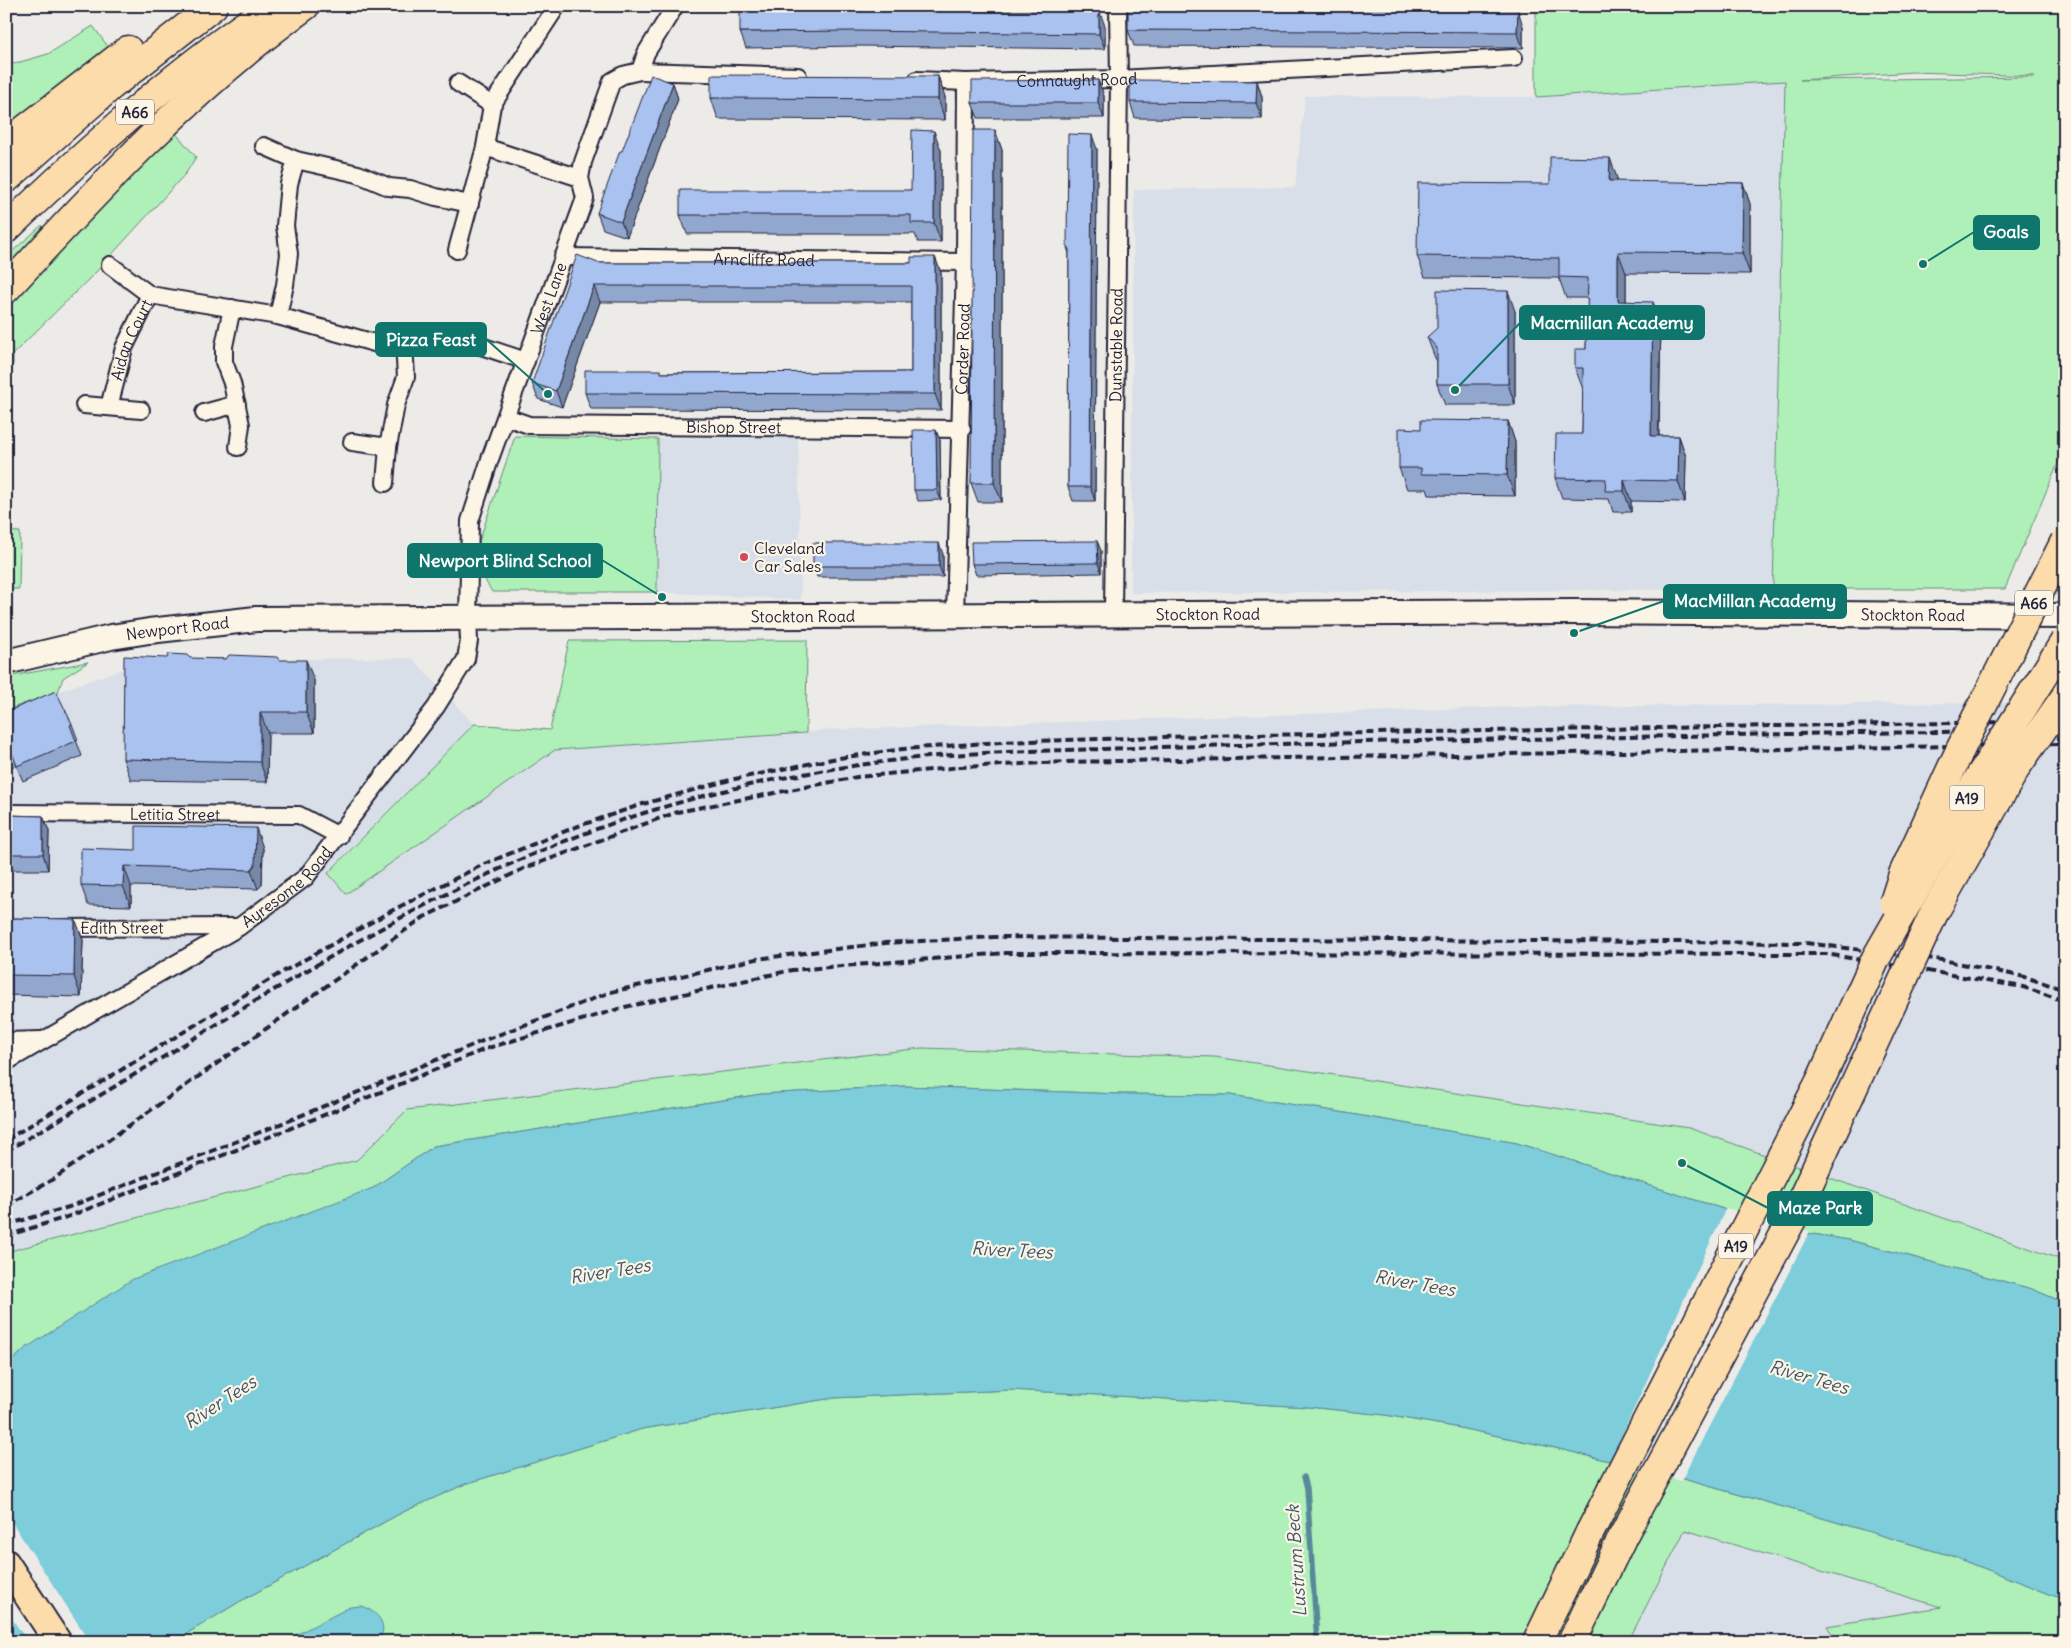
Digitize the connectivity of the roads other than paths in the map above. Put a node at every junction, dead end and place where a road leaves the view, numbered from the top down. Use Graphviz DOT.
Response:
graph roads {
  1 [pos="189,6"];
  2 [pos="213,6"];
  3 [pos="273,6"];
  4 [pos="305,6"];
  5 [pos="557,6"];
  6 [pos="675,6"];
  7 [pos="1118,6"];
  8 [pos="1514,58"];
  9 [pos="640,71"];
  10 [pos="819,77"];
  11 [pos="897,79"];
  12 [pos="1119,79"];
  13 [pos="966,82"];
  14 [pos="458,83"];
  15 [pos="492,105"];
  16 [pos="6,144"];
  17 [pos="264,146"];
  18 [pos="485,147"];
  19 [pos="296,160"];
  20 [pos="580,178"];
  21 [pos="6,179"];
  22 [pos="470,204"];
  23 [pos="6,230"];
  24 [pos="457,250"];
  25 [pos="563,257"];
  26 [pos="965,262"];
  27 [pos="110,265"];
  28 [pos="6,289"];
  29 [pos="150,296"];
  30 [pos="232,308"];
  31 [pos="278,316"];
  32 [pos="404,343"];
  33 [pos="526,361"];
  34 [pos="236,404"];
  35 [pos="84,405"];
  36 [pos="109,407"];
  37 [pos="141,410"];
  38 [pos="204,414"];
  39 [pos="506,417"];
  40 [pos="962,429"];
  41 [pos="352,442"];
  42 [pos="238,447"];
  43 [pos="388,448"];
  44 [pos="386,482"];
  45 [pos="2065,541"];
  46 [pos="1113,613"];
  47 [pos="955,616"];
  48 [pos="2065,616"];
  49 [pos="351,617"];
  50 [pos="468,619"];
  51 [pos="2065,641"];
  52 [pos="6,662"];
  53 [pos="2065,698"];
  54 [pos="6,813"];
  55 [pos="339,836"];
  56 [pos="238,927"];
  57 [pos="45,928"];
  58 [pos="1876,958"];
  59 [pos="42,1040"];
  60 [pos="6,1041"];
  61 [pos="6,1062"];
  62 [pos="6,1562"];
  63 [pos="58,1642"];
  64 [pos="1537,1642"];
  65 [pos="1572,1642"];
  1 -- 16 [label="highway"];
  2 -- 21 [label="highway, A66"];
  3 -- 23 [label="highway, A66"];
  4 -- 28 [label="highway"];
  5 -- 15 [label="street"];
  6 -- 9 [label="street"];
  7 -- 12 [label="street, Dunstable Road"];
  8 -- 12 [label="street, Connaught Road"];
  9 -- 10 [label="street"];
  9 -- 20 [label="street, West Lane"];
  11 -- 13 [label="street, Connaught Road"];
  12 -- 13 [label="street, Connaught Road"];
  12 -- 46 [label="street, Dunstable Road"];
  13 -- 26 [label="street, Corder Road"];
  14 -- 15 [label="street"];
  15 -- 18 [label="street"];
  17 -- 19 [label="street"];
  18 -- 20 [label="street"];
  18 -- 22 [label="street"];
  19 -- 22 [label="street"];
  19 -- 31 [label="street"];
  20 -- 25 [label="street, West Lane"];
  22 -- 24 [label="street"];
  25 -- 26 [label="street, Arncliffe Road"];
  25 -- 33 [label="street, West Lane"];
  26 -- 40 [label="street, Corder Road"];
  27 -- 29 [label="street"];
  29 -- 30 [label="street, Aidan Court"];
  29 -- 36 [label="street, Aidan Court"];
  30 -- 31 [label="street, Aidan Court"];
  30 -- 34 [label="street"];
  31 -- 32 [label="street, Aidan Court"];
  32 -- 33 [label="street, Aidan Court"];
  32 -- 43 [label="street"];
  33 -- 39 [label="street, West Lane"];
  34 -- 38 [label="street"];
  34 -- 42 [label="street"];
  35 -- 36 [label="street, Aidan Court"];
  36 -- 37 [label="street, Aidan Court"];
  39 -- 40 [label="street, Bishop Street"];
  39 -- 50 [label="street, West Lane"];
  40 -- 47 [label="street, Corder Road"];
  41 -- 43 [label="street"];
  43 -- 44 [label="street"];
  45 -- 58 [label="highway, A66, bridge"];
  46 -- 47 [label="main road, Stockton Road"];
  46 -- 48 [label="main road, Stockton Road"];
  47 -- 50 [label="main road, Stockton Road"];
  49 -- 50 [label="main road, Stockton Road"];
  49 -- 52 [label="main road, Newport Road"];
  50 -- 55 [label="street, Ayresome Road"];
  51 -- 58 [label="highway, A19, bridge"];
  53 -- 65 [label="highway, A19, bridge"];
  54 -- 55 [label="street, Letitia Street"];
  55 -- 56 [label="street, Ayresome Road"];
  56 -- 57 [label="street, Edith Street"];
  56 -- 59 [label="street, Ayresome Road"];
  58 -- 64 [label="highway, A19, bridge"];
  59 -- 60 [label="street"];
  59 -- 61 [label="street, Ayresome Road"];
  62 -- 63 [label="main road"];
}
